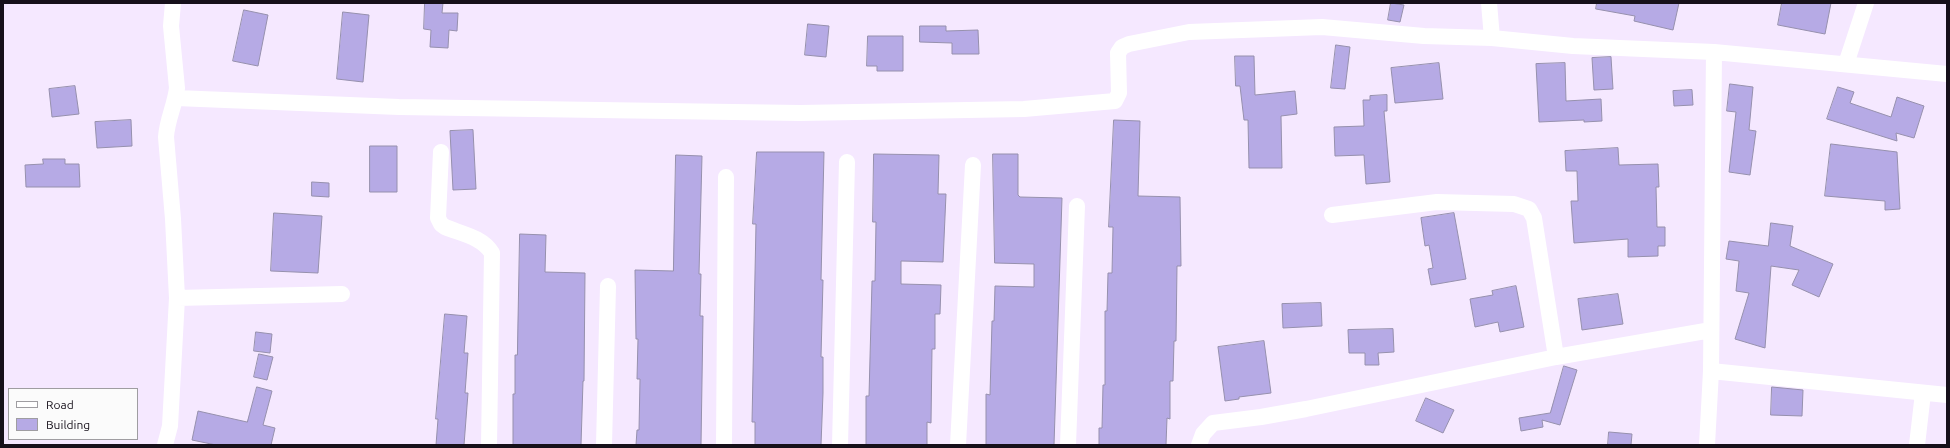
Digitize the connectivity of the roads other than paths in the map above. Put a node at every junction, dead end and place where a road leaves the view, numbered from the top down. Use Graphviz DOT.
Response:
graph roads {
  1 [pos="173,3"];
  2 [pos="1489,3"];
  3 [pos="1866,3"];
  4 [pos="1492,38"];
  5 [pos="1714,52"];
  6 [pos="1846,64"];
  7 [pos="1947,74"];
  8 [pos="176,98"];
  9 [pos="441,152"];
  10 [pos="847,162"];
  11 [pos="973,165"];
  12 [pos="726,177"];
  13 [pos="1076,206"];
  14 [pos="1332,215"];
  15 [pos="608,286"];
  16 [pos="342,294"];
  17 [pos="177,298"];
  18 [pos="1712,330"];
  19 [pos="1556,357"];
  20 [pos="1711,371"];
  21 [pos="1923,393"];
  22 [pos="1947,395"];
  23 [pos="165,445"];
  24 [pos="489,445"];
  25 [pos="604,445"];
  26 [pos="724,445"];
  27 [pos="840,445"];
  28 [pos="958,445"];
  29 [pos="1068,445"];
  30 [pos="1199,445"];
  31 [pos="1707,445"];
  32 [pos="1917,445"];
  1 -- 8 [label="street"];
  2 -- 4 [label="street"];
  3 -- 6 [label="street"];
  4 -- 5 [label="street"];
  4 -- 8 [label="street"];
  5 -- 6 [label="street"];
  5 -- 18 [label="street"];
  6 -- 7 [label="street"];
  8 -- 17 [label="street"];
  9 -- 24 [label="street"];
  10 -- 27 [label="street"];
  11 -- 28 [label="street"];
  12 -- 26 [label="street"];
  13 -- 29 [label="street"];
  14 -- 19 [label="street"];
  15 -- 25 [label="street"];
  16 -- 17 [label="street"];
  17 -- 23 [label="street"];
  18 -- 19 [label="street"];
  18 -- 20 [label="street"];
  19 -- 30 [label="street"];
  20 -- 21 [label="street"];
  20 -- 31 [label="street"];
  21 -- 22 [label="street"];
  21 -- 32 [label="street"];
}
